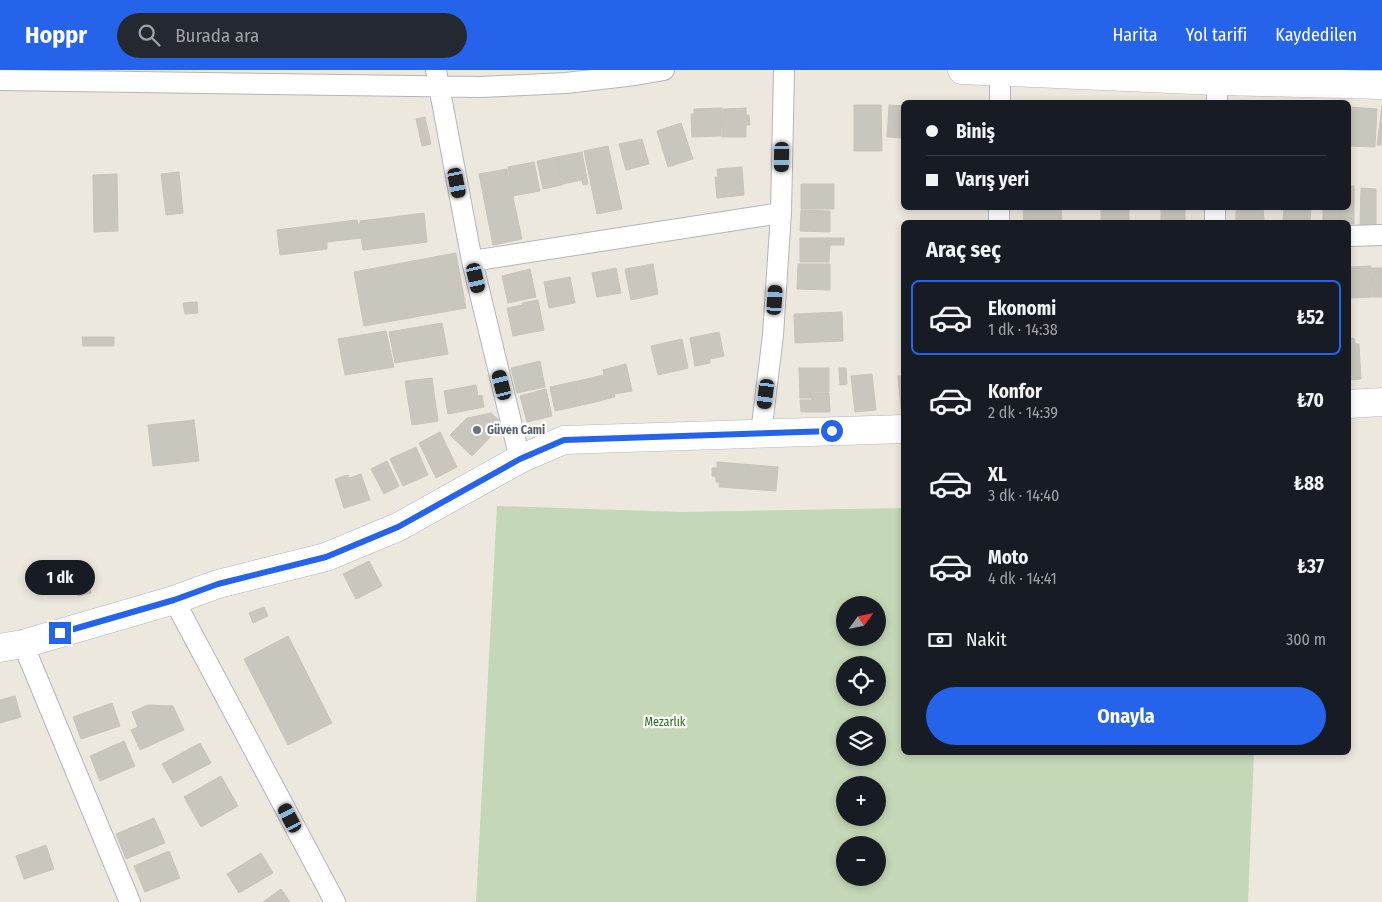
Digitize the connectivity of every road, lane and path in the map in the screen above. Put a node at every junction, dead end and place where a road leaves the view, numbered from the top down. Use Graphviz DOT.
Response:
graph roads {
  1 [pos="664,70"];
  2 [pos="781,70"];
  3 [pos="962,70"];
  4 [pos="1000,72"];
  5 [pos="437,78"];
  6 [pos="0,80"];
  7 [pos="1382,85"];
  8 [pos="1217,92"];
  9 [pos="1000,100"];
  10 [pos="781,213"];
  11 [pos="1382,235"];
  12 [pos="1351,236"];
  13 [pos="472,261"];
  14 [pos="1382,402"];
  15 [pos="1351,404"];
  16 [pos="901,428"];
  17 [pos="761,433"];
  18 [pos="520,459"];
  19 [pos="174,600"];
  20 [pos="11,646"];
  21 [pos="130,902"];
  22 [pos="336,902"];
  1 -- 5 [label="street"];
  2 -- 10 [label="street"];
  3 -- 4 [label="street"];
  4 -- 8 [label="street"];
  4 -- 9 [label="street"];
  5 -- 6 [label="street"];
  5 -- 13 [label="street"];
  7 -- 8 [label="street"];
  10 -- 13 [label="street"];
  10 -- 17 [label="street"];
  11 -- 12 [label="street"];
  13 -- 18 [label="street"];
  14 -- 15 [label="street"];
  16 -- 17 [label="street"];
  17 -- 18 [label="street"];
  18 -- 19 [label="street"];
  19 -- 20 [label="street"];
  19 -- 22 [label="street"];
  20 -- 21 [label="street"];
}
